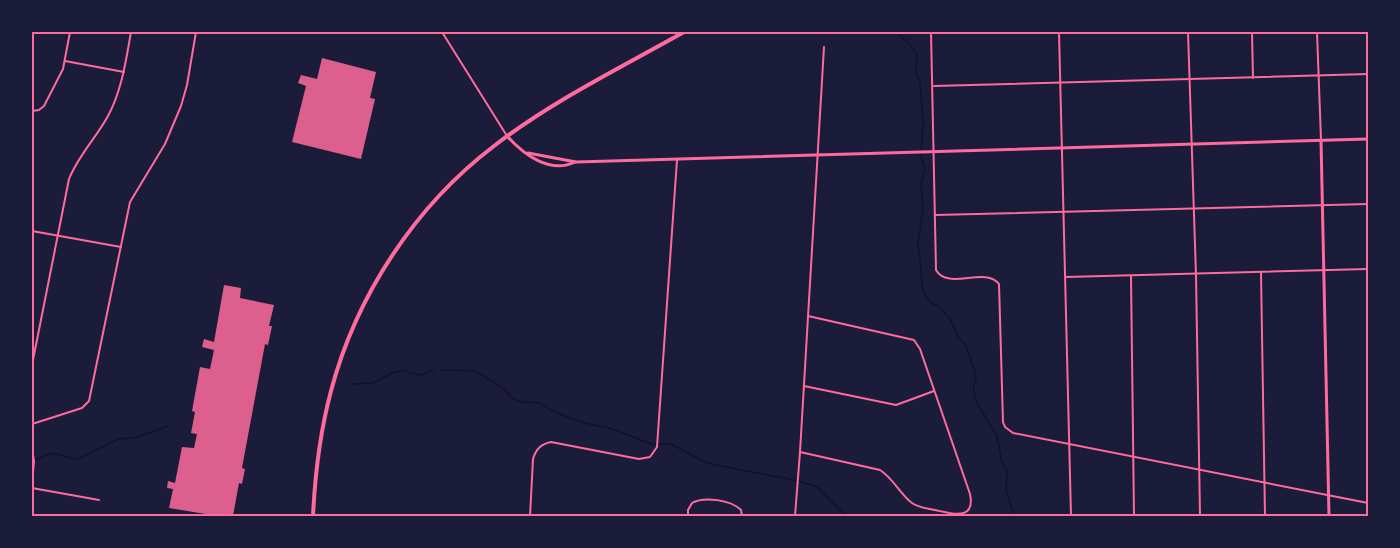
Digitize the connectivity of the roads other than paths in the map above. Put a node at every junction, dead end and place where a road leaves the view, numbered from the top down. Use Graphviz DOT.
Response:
graph roads {
  1 [pos="70,32"];
  2 [pos="131,32"];
  3 [pos="196,32"];
  4 [pos="442,32"];
  5 [pos="684,32"];
  6 [pos="931,32"];
  7 [pos="1059,32"];
  8 [pos="1188,32"];
  9 [pos="1252,32"];
  10 [pos="1317,32"];
  11 [pos="824,47"];
  12 [pos="65,61"];
  13 [pos="123,72"];
  14 [pos="1368,74"];
  15 [pos="1320,76"];
  16 [pos="1253,78"];
  17 [pos="1190,80"];
  18 [pos="1061,83"];
  19 [pos="932,86"];
  20 [pos="32,111"];
  21 [pos="507,136"];
  22 [pos="1368,139"];
  23 [pos="1321,140"];
  24 [pos="1192,145"];
  25 [pos="1063,148"];
  26 [pos="934,151"];
  27 [pos="528,153"];
  28 [pos="818,154"];
  29 [pos="677,160"];
  30 [pos="576,162"];
  31 [pos="1368,204"];
  32 [pos="1323,205"];
  33 [pos="1193,209"];
  34 [pos="1064,212"];
  35 [pos="935,215"];
  36 [pos="32,231"];
  37 [pos="58,236"];
  38 [pos="121,247"];
  39 [pos="1368,269"];
  40 [pos="1324,270"];
  41 [pos="1261,272"];
  42 [pos="1196,274"];
  43 [pos="1131,276"];
  44 [pos="1066,277"];
  45 [pos="808,316"];
  46 [pos="32,365"];
  47 [pos="803,386"];
  48 [pos="934,391"];
  49 [pos="32,424"];
  50 [pos="1069,444"];
  51 [pos="32,449"];
  52 [pos="800,452"];
  53 [pos="1133,456"];
  54 [pos="1198,470"];
  55 [pos="1264,483"];
  56 [pos="32,486"];
  57 [pos="1329,495"];
  58 [pos="99,500"];
  59 [pos="1368,503"];
  60 [pos="313,516"];
  61 [pos="530,516"];
  62 [pos="688,516"];
  63 [pos="742,516"];
  64 [pos="795,516"];
  65 [pos="1071,516"];
  66 [pos="1134,516"];
  67 [pos="1200,516"];
  68 [pos="1265,516"];
  69 [pos="1329,516"];
  1 -- 12 [label="street"];
  2 -- 13 [label="street"];
  3 -- 38 [label="street"];
  4 -- 21 [label="street"];
  5 -- 21 [label="main road"];
  6 -- 19 [label="street"];
  7 -- 18 [label="street"];
  8 -- 17 [label="street"];
  9 -- 16 [label="street"];
  10 -- 15 [label="street"];
  11 -- 28 [label="street"];
  12 -- 13 [label="street"];
  12 -- 20 [label="street"];
  13 -- 37 [label="street"];
  14 -- 15 [label="street"];
  15 -- 16 [label="street"];
  15 -- 23 [label="street"];
  16 -- 17 [label="street"];
  17 -- 18 [label="street"];
  17 -- 24 [label="street"];
  18 -- 19 [label="street"];
  18 -- 25 [label="street"];
  19 -- 26 [label="street"];
  21 -- 27 [label="street"];
  21 -- 60 [label="main road"];
  22 -- 23 [label="street"];
  23 -- 24 [label="street"];
  23 -- 32 [label="street"];
  24 -- 25 [label="street"];
  24 -- 33 [label="street"];
  25 -- 26 [label="street"];
  25 -- 34 [label="street"];
  26 -- 28 [label="street"];
  26 -- 35 [label="street"];
  27 -- 30 [label="street"];
  27 -- 30 [label="street"];
  28 -- 29 [label="street"];
  28 -- 45 [label="street"];
  29 -- 30 [label="street"];
  29 -- 61 [label="street"];
  31 -- 32 [label="street"];
  32 -- 33 [label="street"];
  32 -- 40 [label="street"];
  33 -- 34 [label="street"];
  33 -- 42 [label="street"];
  34 -- 35 [label="street"];
  34 -- 44 [label="street"];
  35 -- 50 [label="street"];
  36 -- 37 [label="street"];
  37 -- 38 [label="street"];
  37 -- 46 [label="street"];
  38 -- 49 [label="street"];
  39 -- 40 [label="street"];
  40 -- 41 [label="street"];
  40 -- 57 [label="street"];
  41 -- 42 [label="street"];
  41 -- 55 [label="street"];
  42 -- 43 [label="street"];
  42 -- 54 [label="street"];
  43 -- 44 [label="street"];
  43 -- 53 [label="street"];
  44 -- 50 [label="street"];
  45 -- 47 [label="street"];
  45 -- 48 [label="street"];
  47 -- 48 [label="street"];
  47 -- 52 [label="street"];
  48 -- 52 [label="street"];
  50 -- 53 [label="street"];
  50 -- 65 [label="street"];
  51 -- 56 [label="street"];
  52 -- 64 [label="street"];
  53 -- 54 [label="street"];
  53 -- 66 [label="street"];
  54 -- 55 [label="street"];
  54 -- 67 [label="street"];
  55 -- 57 [label="street"];
  55 -- 68 [label="street"];
  56 -- 58 [label="street"];
  57 -- 59 [label="street"];
  57 -- 69 [label="street"];
  62 -- 63 [label="street"];
}
